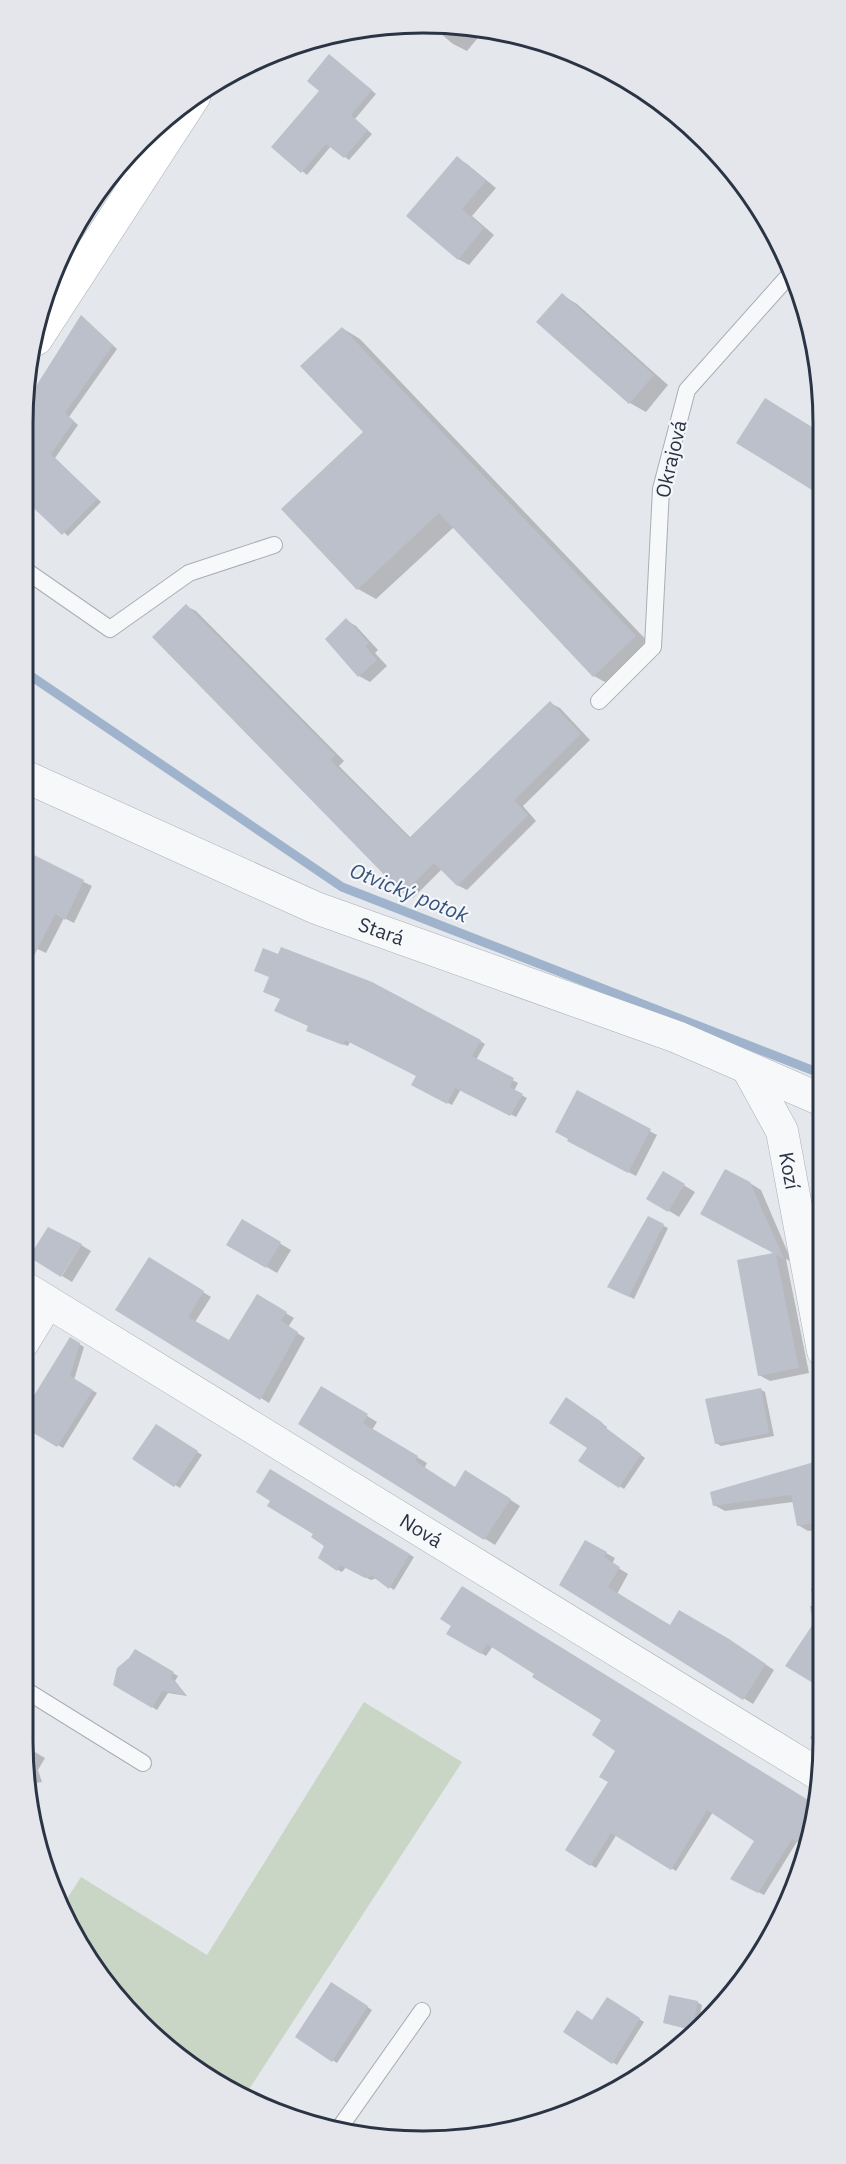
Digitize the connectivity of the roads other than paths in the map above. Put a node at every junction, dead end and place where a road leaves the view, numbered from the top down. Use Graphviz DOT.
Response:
graph roads {
  1 [pos="178,120"];
  2 [pos="785,280"];
  3 [pos="45,325"];
  4 [pos="274,545"];
  5 [pos="33,576"];
  6 [pos="599,701"];
  7 [pos="33,780"];
  8 [pos="748,1068"];
  9 [pos="813,1096"];
  10 [pos="35,1294"];
  11 [pos="813,1302"];
  12 [pos="33,1695"];
  13 [pos="143,1763"];
  14 [pos="812,1770"];
  15 [pos="422,2011"];
  16 [pos="343,2123"];
  1 -- 3 [label="main road"];
  2 -- 6 [label="lane, Okrajová"];
  4 -- 5 [label="lane"];
  7 -- 8 [label="street, Stará"];
  8 -- 9 [label="street, Stará"];
  8 -- 11 [label="street, Kozí"];
  10 -- 14 [label="street, Nová"];
  12 -- 13 [label="lane"];
  15 -- 16 [label="lane"];
}
